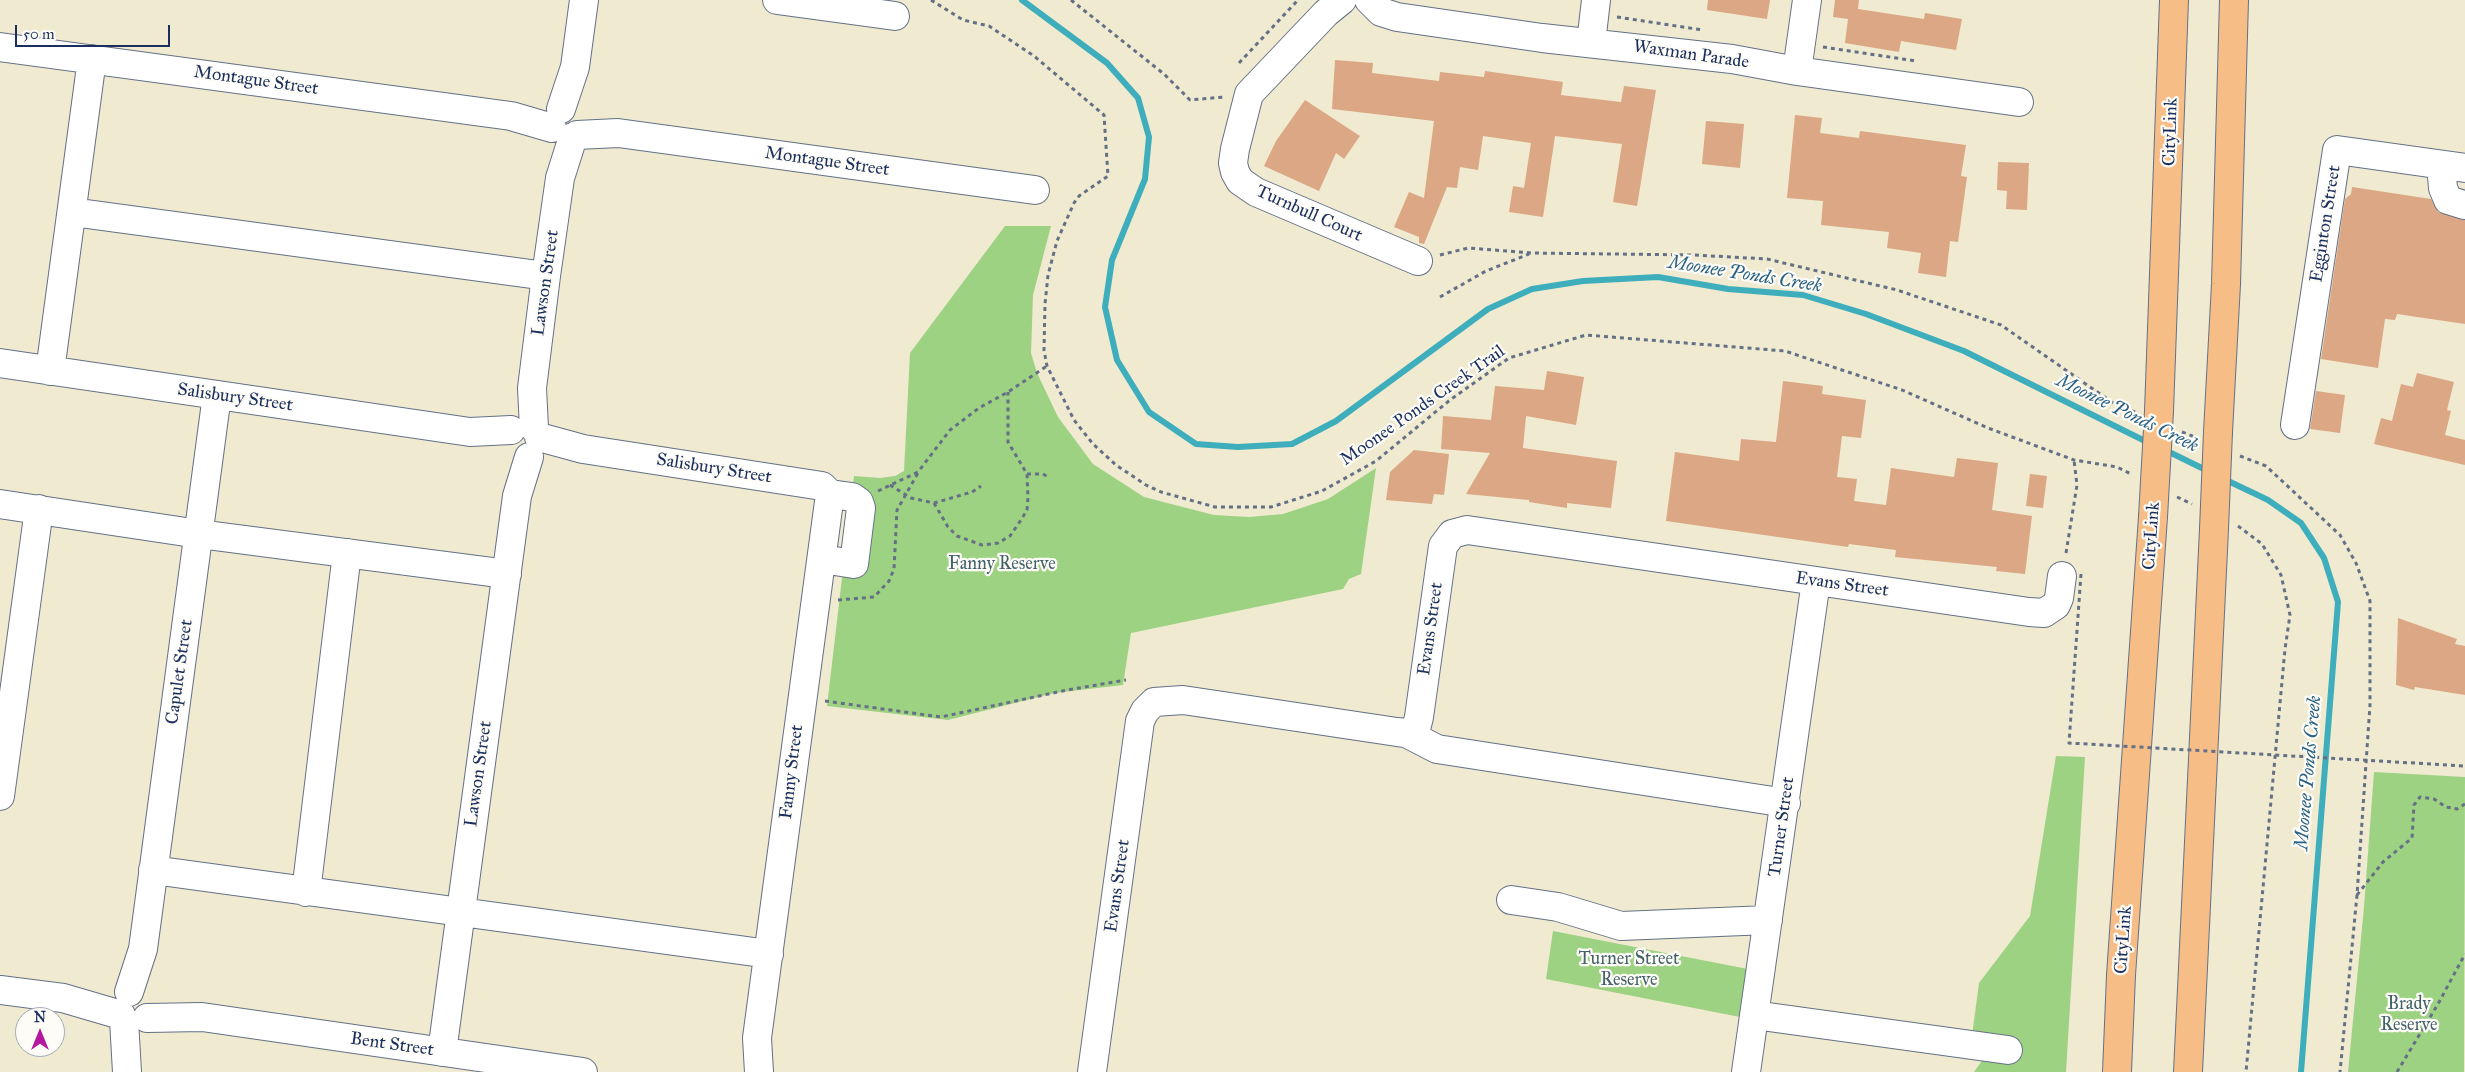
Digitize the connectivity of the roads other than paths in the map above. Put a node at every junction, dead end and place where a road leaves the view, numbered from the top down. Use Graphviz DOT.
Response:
graph roads {
  1 [pos="584,0"];
  2 [pos="777,0"];
  3 [pos="1342,0"];
  4 [pos="1369,0"];
  5 [pos="1807,0"];
  6 [pos="2174,0"];
  7 [pos="2234,0"];
  8 [pos="1606,4"];
  9 [pos="894,16"];
  10 [pos="1590,43"];
  11 [pos="0,47"];
  12 [pos="92,59"];
  13 [pos="1797,71"];
  14 [pos="2019,102"];
  15 [pos="567,124"];
  16 [pos="2453,167"];
  17 [pos="1036,190"];
  18 [pos="2464,205"];
  19 [pos="72,212"];
  20 [pos="1418,261"];
  21 [pos="546,276"];
  22 [pos="0,363"];
  23 [pos="50,371"];
  24 [pos="217,395"];
  25 [pos="2295,425"];
  26 [pos="524,441"];
  27 [pos="830,500"];
  28 [pos="0,504"];
  29 [pos="39,509"];
  30 [pos="199,534"];
  31 [pos="347,553"];
  32 [pos="822,559"];
  33 [pos="507,574"];
  34 [pos="2071,575"];
  35 [pos="1816,581"];
  36 [pos="1406,733"];
  37 [pos="0,796"];
  38 [pos="1786,803"];
  39 [pos="153,870"];
  40 [pos="306,892"];
  41 [pos="1511,900"];
  42 [pos="460,912"];
  43 [pos="1768,920"];
  44 [pos="769,954"];
  45 [pos="0,990"];
  46 [pos="135,1007"];
  47 [pos="1754,1015"];
  48 [pos="757,1038"];
  49 [pos="2008,1050"];
  50 [pos="442,1052"];
  51 [pos="127,1068"];
  52 [pos="583,1072"];
  53 [pos="744,1072"];
  54 [pos="759,1072"];
  55 [pos="1092,1072"];
  56 [pos="1746,1072"];
  57 [pos="2116,1072"];
  58 [pos="2188,1072"];
  1 -- 15 [label="street, Lawson Street"];
  2 -- 9 [label="street"];
  3 -- 20 [label="street, Turnbull Court"];
  4 -- 10 [label="street, Waxman Parade"];
  5 -- 13 [label="street"];
  6 -- 57 [label="highway, CityLink, bridge"];
  7 -- 58 [label="highway, bridge"];
  8 -- 10 [label="street"];
  10 -- 13 [label="street, Waxman Parade"];
  11 -- 12 [label="street, Montague Street"];
  12 -- 15 [label="street, Montague Street"];
  12 -- 19 [label="street"];
  13 -- 14 [label="street, Waxman Parade"];
  15 -- 17 [label="street, Montague Street"];
  15 -- 21 [label="street, Lawson Street"];
  16 -- 18 [label="street"];
  16 -- 25 [label="street, Egginton Street"];
  19 -- 21 [label="street"];
  19 -- 23 [label="street"];
  21 -- 26 [label="street, Lawson Street"];
  22 -- 23 [label="street, Salisbury Street"];
  23 -- 24 [label="street, Salisbury Street"];
  24 -- 26 [label="street, Salisbury Street"];
  24 -- 30 [label="street, Capulet Street"];
  26 -- 27 [label="street, Salisbury Street"];
  26 -- 33 [label="street, Lawson Street"];
  27 -- 32 [label="street, Fanny Street"];
  27 -- 32 [label="street, Salisbury Street"];
  28 -- 29 [label="street"];
  29 -- 30 [label="street"];
  29 -- 37 [label="street"];
  30 -- 31 [label="street"];
  30 -- 39 [label="street, Capulet Street"];
  31 -- 33 [label="street"];
  31 -- 40 [label="street"];
  32 -- 44 [label="street, Fanny Street"];
  33 -- 42 [label="street, Lawson Street"];
  34 -- 35 [label="street, Evans Street"];
  35 -- 36 [label="street, Evans Street"];
  35 -- 38 [label="street, Turner Street"];
  36 -- 38 [label="street"];
  36 -- 55 [label="street, Evans Street"];
  38 -- 43 [label="street, Turner Street"];
  39 -- 40 [label="street"];
  39 -- 46 [label="street, Capulet Street"];
  40 -- 42 [label="street"];
  41 -- 43 [label="street"];
  42 -- 44 [label="street"];
  42 -- 50 [label="street, Lawson Street"];
  43 -- 47 [label="street, Turner Street"];
  44 -- 48 [label="street, Fanny Street"];
  45 -- 46 [label="street, Bent Street"];
  46 -- 50 [label="street, Bent Street"];
  46 -- 51 [label="street, Capulet Street"];
  47 -- 49 [label="street"];
  47 -- 56 [label="street, Turner Street"];
  48 -- 53 [label="street, Fanny Street"];
  48 -- 54 [label="street, Fanny Street"];
  50 -- 52 [label="street, Bent Street"];
}
